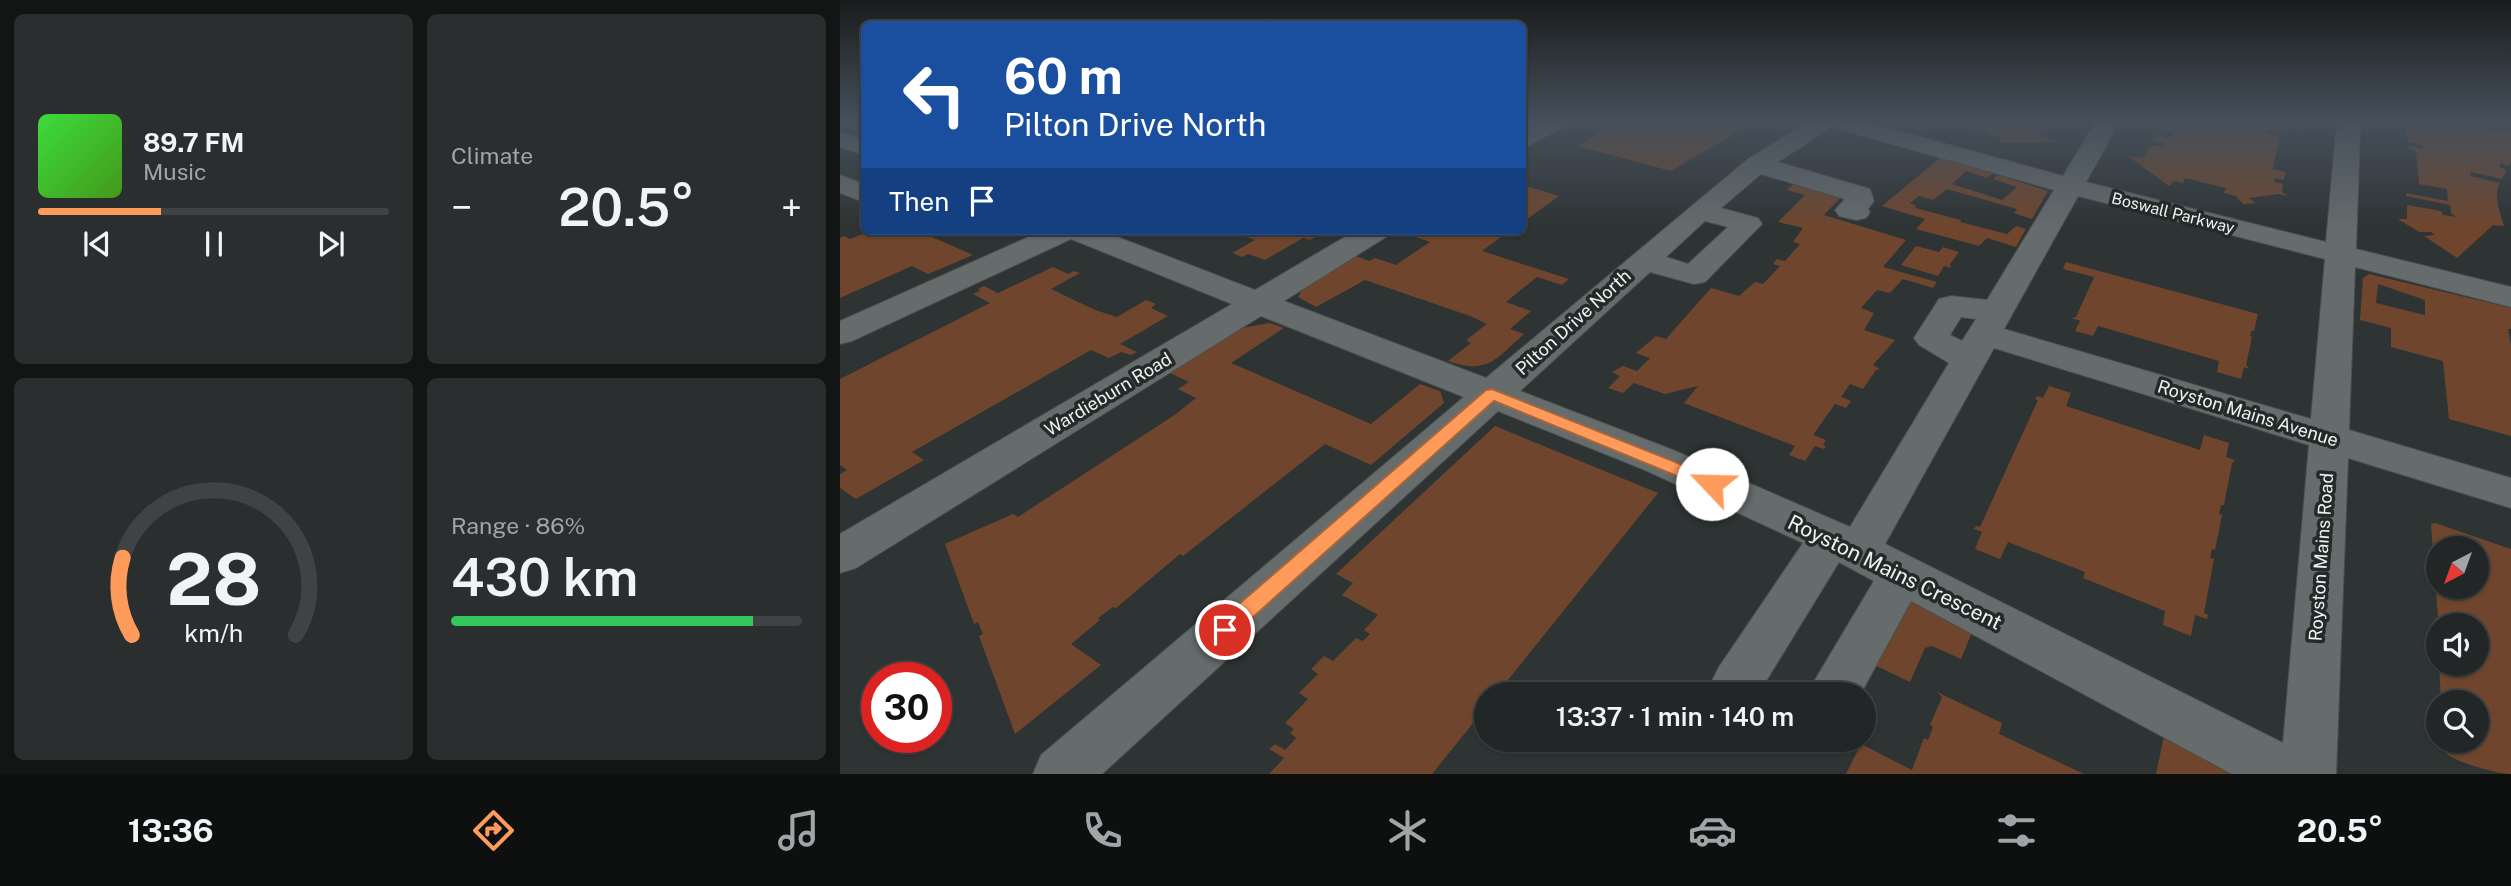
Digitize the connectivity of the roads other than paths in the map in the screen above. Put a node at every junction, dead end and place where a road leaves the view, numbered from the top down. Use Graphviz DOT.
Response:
graph roads {
  1 [pos="1768,157"];
  2 [pos="1966,157"];
  3 [pos="2086,157"];
  4 [pos="2347,157"];
  5 [pos="1757,164"];
  6 [pos="2069,186"];
  7 [pos="1864,196"];
  8 [pos="1057,235"];
  9 [pos="1086,235"];
  10 [pos="1369,235"];
  11 [pos="2342,256"];
  12 [pos="2511,297"];
  13 [pos="1260,302"];
  14 [pos="840,334"];
  15 [pos="1984,335"];
  16 [pos="1492,394"];
  17 [pos="2328,437"];
  18 [pos="2511,493"];
  19 [pos="1845,543"];
  20 [pos="840,556"];
  21 [pos="1903,573"];
  22 [pos="1737,682"];
  23 [pos="1840,682"];
  24 [pos="1061,774"];
  25 [pos="2287,774"];
  26 [pos="2308,774"];
  1 -- 5 [label="street, Pilton Drive North"];
  2 -- 6 [label="street, Boswall Parkway"];
  3 -- 6 [label="street"];
  4 -- 11 [label="street, Royston Mains Road"];
  5 -- 7 [label="street"];
  5 -- 16 [label="street, Pilton Drive North"];
  6 -- 11 [label="street, Boswall Parkway"];
  6 -- 15 [label="street"];
  8 -- 14 [label="street"];
  9 -- 13 [label="street, Royston Mains Crescent"];
  10 -- 13 [label="street, Wardieburn Road"];
  11 -- 12 [label="street, Boswall Parkway"];
  11 -- 17 [label="street, Royston Mains Road"];
  13 -- 16 [label="street, Royston Mains Crescent"];
  13 -- 20 [label="street, Wardieburn Road"];
  15 -- 17 [label="street, Royston Mains Avenue"];
  15 -- 19 [label="street"];
  16 -- 19 [label="street, Royston Mains Crescent"];
  16 -- 24 [label="street, Pilton Drive North"];
  17 -- 18 [label="street, Royston Mains Avenue"];
  17 -- 26 [label="street, Royston Mains Road"];
  19 -- 21 [label="street, Royston Mains Crescent"];
  19 -- 22 [label="street"];
  21 -- 23 [label="street"];
  21 -- 25 [label="street, Royston Mains Crescent"];
}
